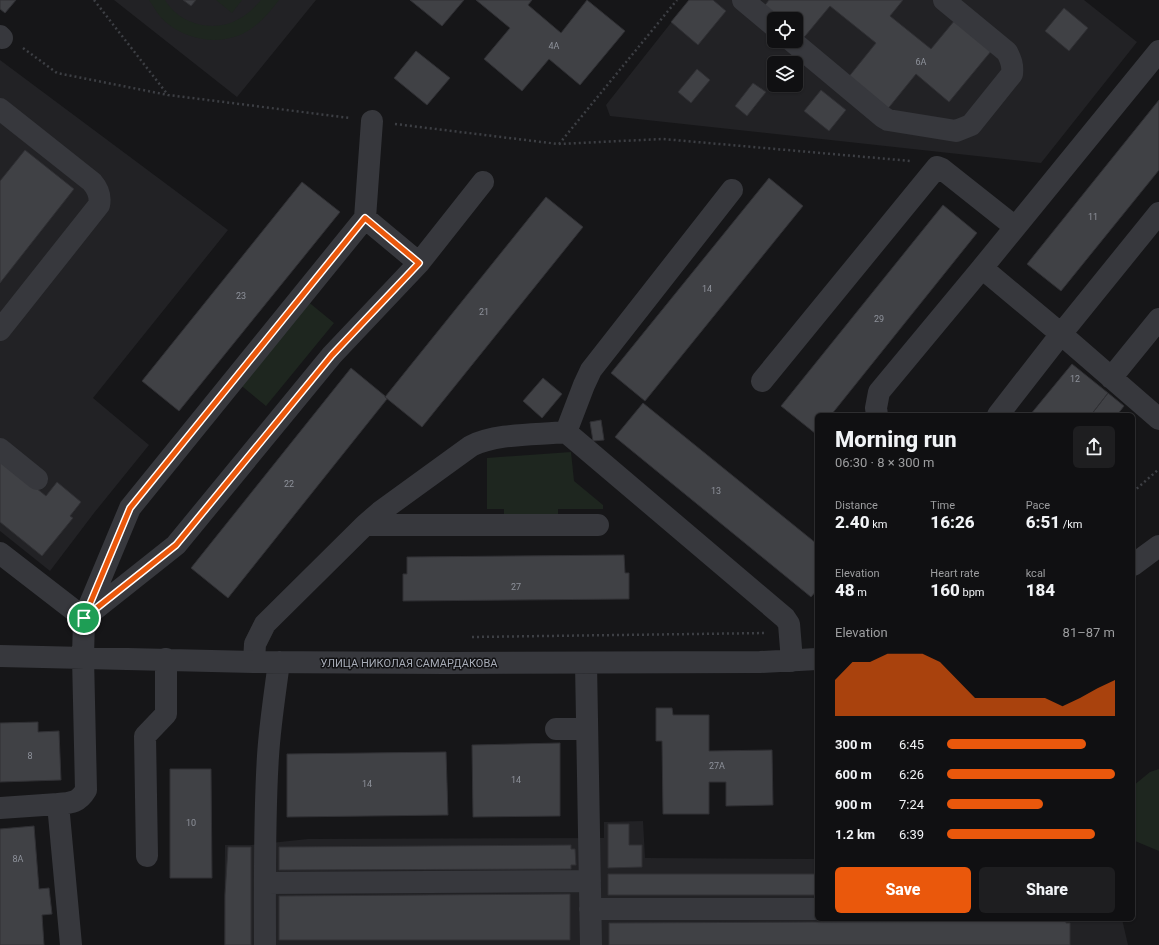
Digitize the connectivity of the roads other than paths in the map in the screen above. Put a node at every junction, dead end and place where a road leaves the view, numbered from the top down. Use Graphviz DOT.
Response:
graph roads {
  1 [pos="743,0"];
  2 [pos="944,0"];
  3 [pos="767,20"];
  4 [pos="800,48"];
  5 [pos="1159,51"];
  6 [pos="3,119"];
  7 [pos="372,121"];
  8 [pos="483,182"];
  9 [pos="732,190"];
  10 [pos="1159,213"];
  11 [pos="365,218"];
  12 [pos="1015,227"];
  13 [pos="419,263"];
  14 [pos="982,268"];
  15 [pos="1159,318"];
  16 [pos="0,330"];
  17 [pos="1061,334"];
  18 [pos="1111,378"];
  19 [pos="762,381"];
  20 [pos="877,413"];
  21 [pos="1000,413"];
  22 [pos="1159,419"];
  23 [pos="566,432"];
  24 [pos="0,449"];
  25 [pos="37,479"];
  26 [pos="365,525"];
  27 [pos="598,525"];
  28 [pos="1159,546"];
  29 [pos="0,553"];
  30 [pos="1135,564"];
  31 [pos="84,618"];
  32 [pos="0,656"];
  33 [pos="83,658"];
  34 [pos="166,659"];
  35 [pos="815,659"];
  36 [pos="792,660"];
  37 [pos="254,662"];
  38 [pos="279,662"];
  39 [pos="586,663"];
  40 [pos="556,729"];
  41 [pos="587,729"];
  42 [pos="58,804"];
  43 [pos="0,808"];
  44 [pos="147,856"];
  45 [pos="590,881"];
  46 [pos="265,883"];
  47 [pos="590,909"];
  48 [pos="815,909"];
  49 [pos="71,945"];
  50 [pos="265,945"];
  51 [pos="591,945"];
  1 -- 3 [label="street"];
  2 -- 4 [label="street"];
  5 -- 12 [label="street"];
  6 -- 16 [label="street"];
  7 -- 11 [label="street"];
  8 -- 13 [label="street"];
  9 -- 23 [label="street"];
  10 -- 17 [label="street"];
  11 -- 13 [label="street"];
  11 -- 31 [label="street"];
  12 -- 14 [label="street"];
  12 -- 19 [label="street"];
  13 -- 31 [label="street"];
  14 -- 17 [label="street"];
  14 -- 20 [label="street"];
  15 -- 18 [label="street"];
  17 -- 18 [label="street"];
  17 -- 21 [label="street"];
  18 -- 22 [label="street"];
  23 -- 26 [label="street"];
  23 -- 36 [label="street"];
  24 -- 25 [label="street"];
  26 -- 27 [label="street"];
  26 -- 37 [label="street"];
  28 -- 30 [label="street"];
  29 -- 31 [label="street"];
  31 -- 33 [label="street"];
  32 -- 33 [label="street, УЛИЦА НИКОЛАЯ САМАРДАКОВА"];
  33 -- 34 [label="street, УЛИЦА НИКОЛАЯ САМАРДАКОВА"];
  33 -- 42 [label="street"];
  34 -- 37 [label="street, УЛИЦА НИКОЛАЯ САМАРДАКОВА"];
  34 -- 44 [label="street"];
  35 -- 36 [label="street, УЛИЦА НИКОЛАЯ САМАРДАКОВА"];
  36 -- 39 [label="street, УЛИЦА НИКОЛАЯ САМАРДАКОВА"];
  37 -- 38 [label="street, УЛИЦА НИКОЛАЯ САМАРДАКОВА"];
  38 -- 39 [label="street, УЛИЦА НИКОЛАЯ САМАРДАКОВА"];
  38 -- 46 [label="street"];
  39 -- 41 [label="street"];
  40 -- 41 [label="street"];
  41 -- 45 [label="street"];
  42 -- 43 [label="street"];
  42 -- 49 [label="street"];
  45 -- 46 [label="street"];
  45 -- 47 [label="street"];
  46 -- 50 [label="street"];
  47 -- 48 [label="street"];
  47 -- 51 [label="street"];
}
